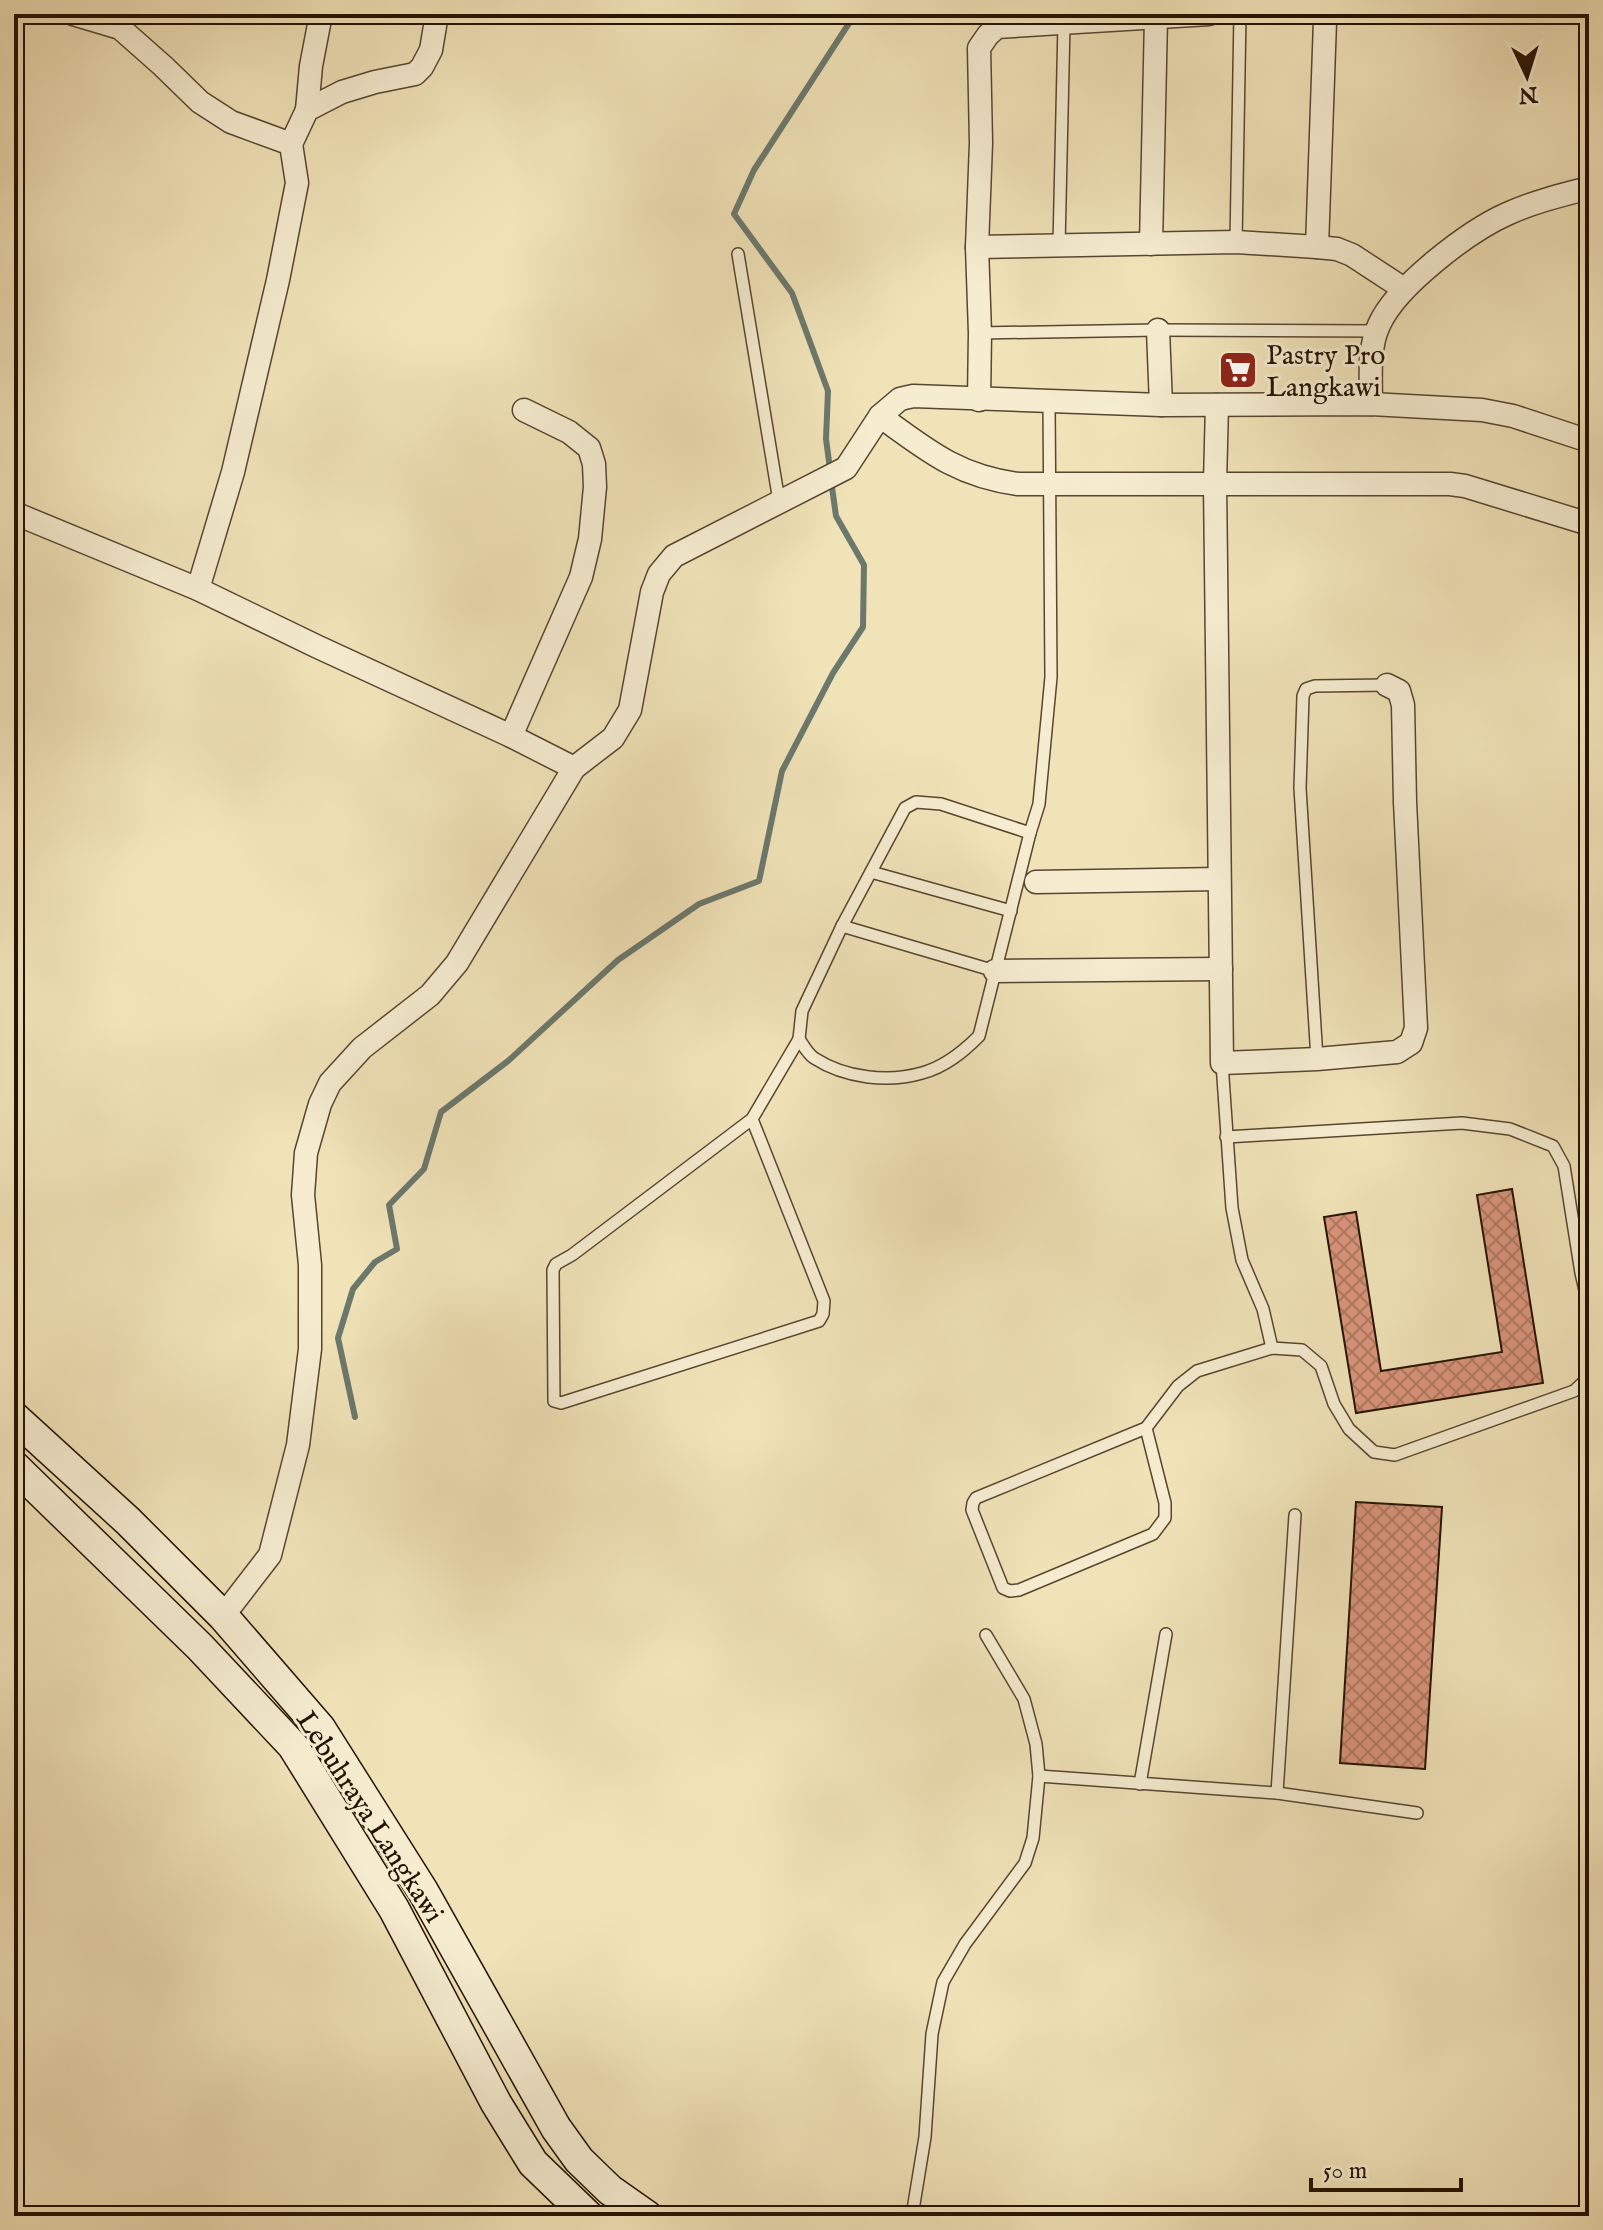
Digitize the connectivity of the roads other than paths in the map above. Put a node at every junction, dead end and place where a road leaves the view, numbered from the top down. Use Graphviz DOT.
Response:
graph roads {
  1 [pos="73,14"];
  2 [pos="321,14"];
  3 [pos="437,14"];
  4 [pos="1209,14"];
  5 [pos="1240,14"];
  6 [pos="1328,16"];
  7 [pos="1156,18"];
  8 [pos="1064,24"];
  9 [pos="307,110"];
  10 [pos="291,144"];
  11 [pos="1589,188"];
  12 [pos="1236,242"];
  13 [pos="1151,244"];
  14 [pos="1059,245"];
  15 [pos="977,247"];
  16 [pos="1317,247"];
  17 [pos="738,254"];
  18 [pos="1404,289"];
  19 [pos="1158,330"];
  20 [pos="1377,331"];
  21 [pos="980,333"];
  22 [pos="979,400"];
  23 [pos="1049,402"];
  24 [pos="1371,404"];
  25 [pos="1161,405"];
  26 [pos="1217,405"];
  27 [pos="524,410"];
  28 [pos="880,416"];
  29 [pos="1589,441"];
  30 [pos="1215,483"];
  31 [pos="1050,485"];
  32 [pos="779,501"];
  33 [pos="14,513"];
  34 [pos="1589,524"];
  35 [pos="198,589"];
  36 [pos="1387,685"];
  37 [pos="511,736"];
  38 [pos="574,768"];
  39 [pos="1030,833"];
  40 [pos="871,872"];
  41 [pos="1219,879"];
  42 [pos="1036,882"];
  43 [pos="1011,911"];
  44 [pos="842,926"];
  45 [pos="1221,969"];
  46 [pos="995,971"];
  47 [pos="799,1039"];
  48 [pos="1317,1059"];
  49 [pos="1222,1063"];
  50 [pos="752,1119"];
  51 [pos="1226,1137"];
  52 [pos="1589,1308"];
  53 [pos="1272,1348"];
  54 [pos="1589,1377"];
  55 [pos="14,1417"];
  56 [pos="1146,1428"];
  57 [pos="14,1466"];
  58 [pos="1295,1515"];
  59 [pos="223,1616"];
  60 [pos="1166,1634"];
  61 [pos="986,1635"];
  62 [pos="1039,1776"];
  63 [pos="1140,1784"];
  64 [pos="1277,1793"];
  65 [pos="1417,1813"];
  66 [pos="423,1891"];
  67 [pos="394,1909"];
  68 [pos="588,2216"];
  69 [pos="647,2216"];
  70 [pos="912,2216"];
  1 -- 10 [label="street"];
  2 -- 9 [label="street"];
  3 -- 9 [label="street"];
  4 -- 7 [label="street"];
  5 -- 12 [label="lane"];
  6 -- 16 [label="street"];
  7 -- 8 [label="street"];
  7 -- 13 [label="street"];
  8 -- 14 [label="lane"];
  8 -- 15 [label="street"];
  9 -- 10 [label="street"];
  10 -- 35 [label="street"];
  11 -- 18 [label="street"];
  12 -- 13 [label="street"];
  12 -- 16 [label="street"];
  13 -- 14 [label="street"];
  14 -- 15 [label="street"];
  15 -- 21 [label="street"];
  16 -- 18 [label="street"];
  17 -- 32 [label="lane"];
  18 -- 20 [label="street"];
  19 -- 20 [label="lane"];
  19 -- 21 [label="lane"];
  19 -- 25 [label="street"];
  20 -- 24 [label="street"];
  21 -- 22 [label="street"];
  22 -- 23 [label="street"];
  22 -- 28 [label="street"];
  23 -- 25 [label="street"];
  23 -- 31 [label="lane"];
  24 -- 26 [label="street"];
  24 -- 29 [label="street"];
  25 -- 26 [label="street"];
  26 -- 30 [label="street"];
  27 -- 37 [label="street"];
  28 -- 31 [label="street"];
  28 -- 32 [label="street"];
  30 -- 31 [label="street"];
  30 -- 34 [label="street"];
  30 -- 41 [label="street"];
  31 -- 39 [label="lane"];
  32 -- 38 [label="street"];
  33 -- 35 [label="street"];
  35 -- 37 [label="street"];
  36 -- 48 [label="lane"];
  36 -- 48 [label="street"];
  37 -- 38 [label="street"];
  38 -- 59 [label="street"];
  39 -- 40 [label="lane"];
  39 -- 43 [label="lane"];
  40 -- 43 [label="lane"];
  40 -- 44 [label="lane"];
  41 -- 42 [label="street"];
  41 -- 45 [label="street"];
  43 -- 46 [label="lane"];
  44 -- 46 [label="lane"];
  44 -- 47 [label="lane"];
  45 -- 46 [label="street"];
  45 -- 49 [label="street"];
  46 -- 47 [label="lane"];
  47 -- 50 [label="lane"];
  48 -- 49 [label="street"];
  49 -- 51 [label="lane"];
  50 -- 50 [label="lane"];
  51 -- 52 [label="lane"];
  51 -- 53 [label="lane"];
  53 -- 54 [label="lane"];
  53 -- 56 [label="lane"];
  55 -- 59 [label="main road, Lebuhraya Langkawi"];
  56 -- 56 [label="lane"];
  57 -- 67 [label="main road, Lebuhraya Langkawi"];
  58 -- 64 [label="lane"];
  59 -- 66 [label="main road, Lebuhraya Langkawi"];
  60 -- 63 [label="lane"];
  61 -- 62 [label="lane"];
  62 -- 63 [label="lane"];
  62 -- 70 [label="lane"];
  63 -- 64 [label="lane"];
  64 -- 65 [label="lane"];
  66 -- 67 [label="main road"];
  66 -- 69 [label="main road, Lebuhraya Langkawi"];
  67 -- 68 [label="main road, Lebuhraya Langkawi"];
}
